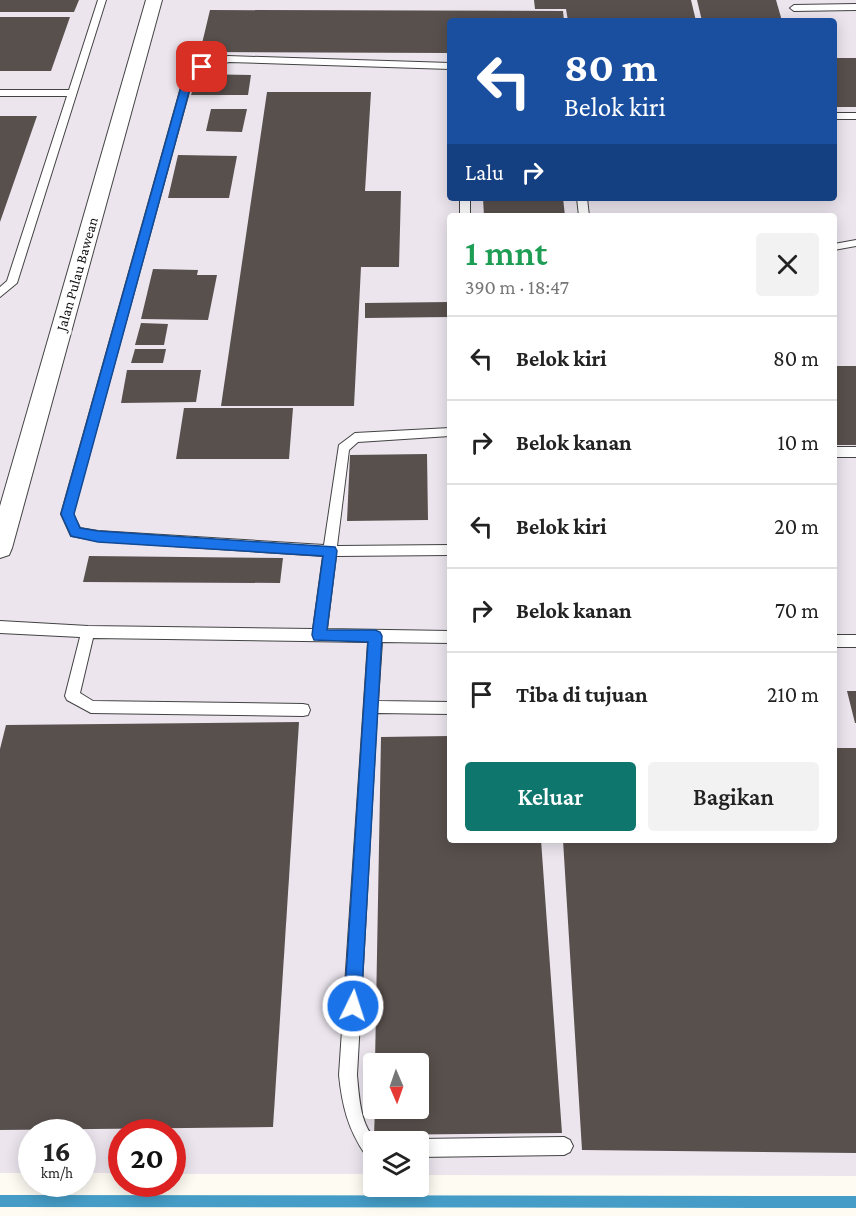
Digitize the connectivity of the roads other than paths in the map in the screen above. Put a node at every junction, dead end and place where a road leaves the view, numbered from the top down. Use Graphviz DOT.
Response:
graph roads {
  1 [pos="102,0"];
  2 [pos="154,0"];
  3 [pos="793,4"];
  4 [pos="856,8"];
  5 [pos="447,66"];
  6 [pos="0,93"];
  7 [pos="72,93"];
  8 [pos="837,116"];
  9 [pos="856,116"];
  10 [pos="856,243"];
  11 [pos="837,246"];
  12 [pos="0,293"];
  13 [pos="447,432"];
  14 [pos="837,452"];
  15 [pos="856,452"];
  16 [pos="0,548"];
  17 [pos="447,550"];
  18 [pos="330,551"];
  19 [pos="0,627"];
  20 [pos="88,632"];
  21 [pos="319,635"];
  22 [pos="375,636"];
  23 [pos="447,637"];
  24 [pos="837,641"];
  25 [pos="856,641"];
  26 [pos="372,707"];
  27 [pos="447,708"];
  28 [pos="303,710"];
  29 [pos="363,1138"];
  30 [pos="564,1146"];
  31 [pos="429,1148"];
  1 -- 7 [label="lane"];
  2 -- 16 [label="street, Jalan Pulau Bawean"];
  3 -- 4 [label="lane"];
  5 -- 18 [label="lane"];
  6 -- 7 [label="lane"];
  7 -- 12 [label="lane"];
  8 -- 9 [label="lane"];
  10 -- 11 [label="lane"];
  13 -- 18 [label="lane"];
  14 -- 15 [label="lane"];
  17 -- 18 [label="lane"];
  18 -- 21 [label="lane"];
  19 -- 20 [label="lane"];
  20 -- 21 [label="lane"];
  20 -- 28 [label="lane"];
  21 -- 22 [label="lane"];
  22 -- 23 [label="lane"];
  22 -- 26 [label="lane"];
  24 -- 25 [label="lane"];
  26 -- 27 [label="lane"];
  26 -- 29 [label="lane"];
  30 -- 31 [label="lane"];
}
